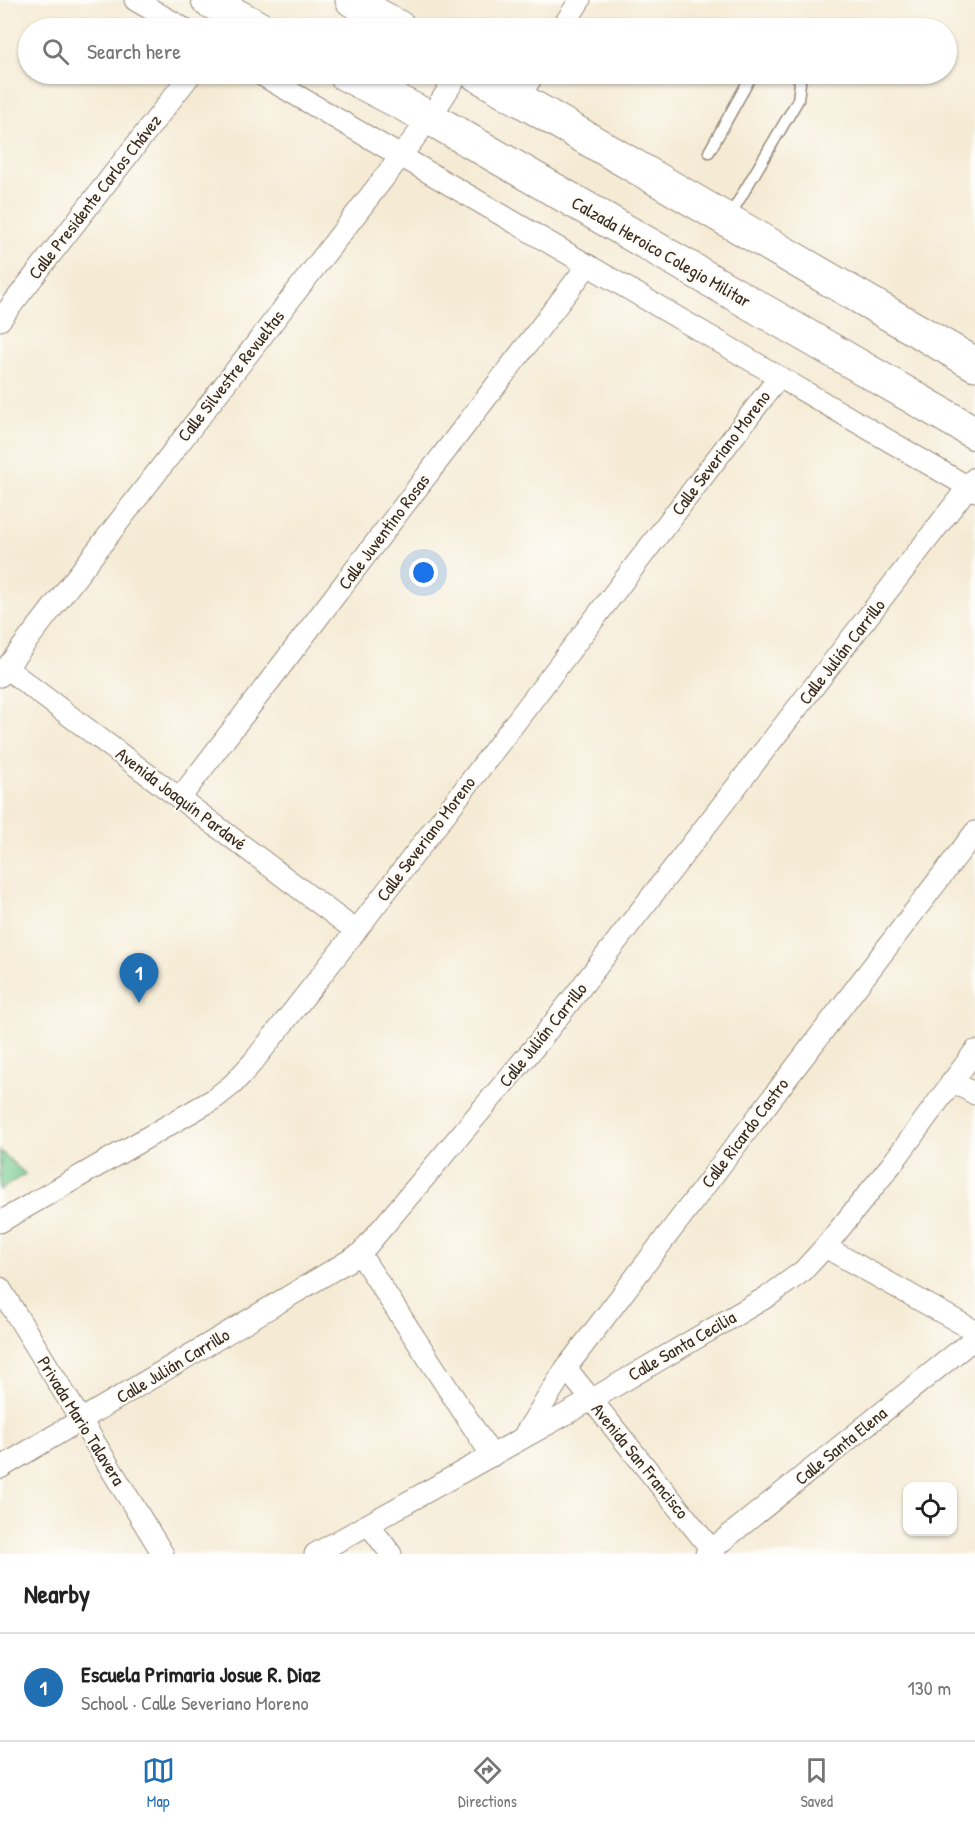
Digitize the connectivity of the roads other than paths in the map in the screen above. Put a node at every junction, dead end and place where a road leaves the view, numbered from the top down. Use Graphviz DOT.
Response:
graph roads {
  1 [pos="135,0"];
  2 [pos="352,0"];
  3 [pos="580,0"];
  4 [pos="166,18"];
  5 [pos="383,18"];
  6 [pos="568,18"];
  7 [pos="183,84"];
  8 [pos="277,84"];
  9 [pos="364,84"];
  10 [pos="452,84"];
  11 [pos="747,84"];
  12 [pos="800,84"];
  13 [pos="526,86"];
  14 [pos="430,118"];
  15 [pos="710,152"];
  16 [pos="400,155"];
  17 [pos="727,220"];
  18 [pos="588,265"];
  19 [pos="0,320"];
  20 [pos="975,364"];
  21 [pos="779,377"];
  22 [pos="975,433"];
  23 [pos="973,486"];
  24 [pos="3,672"];
  25 [pos="180,798"];
  26 [pos="975,832"];
  27 [pos="356,931"];
  28 [pos="975,1051"];
  29 [pos="952,1081"];
  30 [pos="975,1094"];
  31 [pos="0,1222"];
  32 [pos="825,1247"];
  33 [pos="360,1254"];
  34 [pos="0,1288"];
  35 [pos="975,1331"];
  36 [pos="975,1338"];
  37 [pos="566,1368"];
  38 [pos="591,1400"];
  39 [pos="80,1421"];
  40 [pos="522,1439"];
  41 [pos="492,1456"];
  42 [pos="0,1468"];
  43 [pos="369,1525"];
  44 [pos="711,1553"];
  45 [pos="163,1554"];
  46 [pos="315,1554"];
  47 [pos="391,1554"];
  1 -- 4 [label="street"];
  2 -- 5 [label="main road"];
  3 -- 6 [label="street"];
  7 -- 19 [label="street, Calle Presidente Carlos Chávez"];
  8 -- 16 [label="street"];
  9 -- 14 [label="main road, Calzada Heroico Colegio Militar"];
  10 -- 14 [label="street, Calle Silvestre Revueltas"];
  11 -- 15 [label="lane"];
  12 -- 17 [label="lane"];
  13 -- 17 [label="main road"];
  14 -- 16 [label="street, Calle Silvestre Revueltas"];
  14 -- 22 [label="main road, Calzada Heroico Colegio Militar"];
  16 -- 18 [label="street"];
  16 -- 24 [label="street, Calle Silvestre Revueltas"];
  17 -- 20 [label="main road"];
  18 -- 21 [label="street"];
  18 -- 25 [label="street, Calle Juventino Rosas"];
  21 -- 23 [label="street"];
  21 -- 27 [label="street, Calle Severiano Moreno"];
  23 -- 33 [label="street, Calle Julián Carrillo"];
  24 -- 25 [label="street, Avenida Joaquín Pardavé"];
  25 -- 27 [label="street, Avenida Joaquín Pardavé"];
  26 -- 37 [label="street, Calle Ricardo Castro"];
  27 -- 31 [label="street, Calle Severiano Moreno"];
  28 -- 29 [label="street, Calle Santa Cecilia"];
  29 -- 30 [label="street"];
  29 -- 32 [label="street, Calle Santa Cecilia"];
  32 -- 35 [label="street"];
  32 -- 38 [label="street, Calle Santa Cecilia"];
  33 -- 39 [label="street, Calle Julián Carrillo"];
  33 -- 41 [label="street"];
  34 -- 39 [label="street, Privada Mario Talavera"];
  36 -- 44 [label="street, Calle Santa Elena"];
  37 -- 38 [label="street, Avenida San Francisco"];
  37 -- 40 [label="street, Calle Ricardo Castro"];
  38 -- 40 [label="street, Calle Santa Cecilia"];
  38 -- 44 [label="street, Avenida San Francisco"];
  39 -- 42 [label="street, Calle Julián Carrillo"];
  39 -- 45 [label="street, Privada Mario Talavera"];
  40 -- 41 [label="street, Calle Santa Cecilia"];
  41 -- 43 [label="street, Calle Santa Cecilia"];
  43 -- 46 [label="street, Calle Santa Cecilia"];
  43 -- 47 [label="street"];
}
